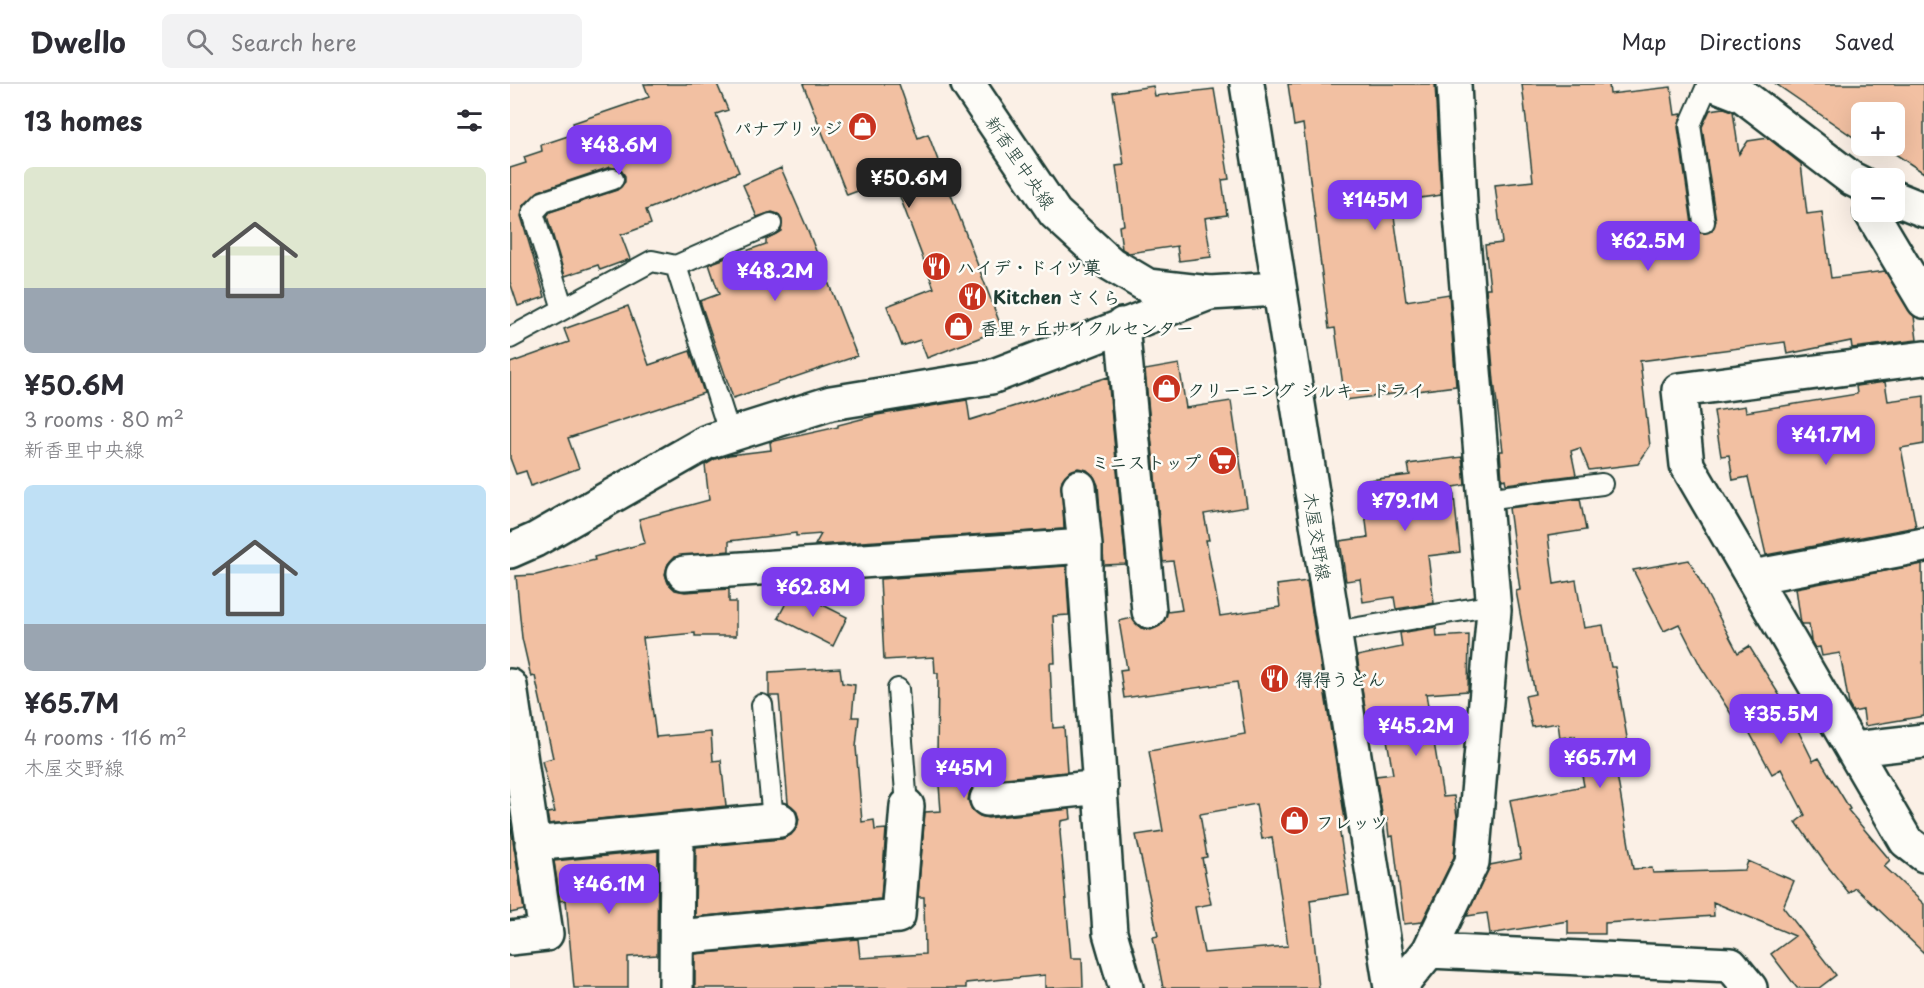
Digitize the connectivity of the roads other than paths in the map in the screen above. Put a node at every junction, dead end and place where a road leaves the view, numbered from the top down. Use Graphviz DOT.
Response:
graph roads {
  1 [pos="968,84"];
  2 [pos="1246,84"];
  3 [pos="1454,84"];
  4 [pos="1708,84"];
  5 [pos="1714,84"];
  6 [pos="613,179"];
  7 [pos="1851,181"];
  8 [pos="1905,202"];
  9 [pos="1924,210"];
  10 [pos="1704,222"];
  11 [pos="1877,222"];
  12 [pos="771,225"];
  13 [pos="676,266"];
  14 [pos="1279,289"];
  15 [pos="1209,293"];
  16 [pos="1924,301"];
  17 [pos="563,309"];
  18 [pos="1122,325"];
  19 [pos="510,338"];
  20 [pos="1924,358"];
  21 [pos="730,435"];
  22 [pos="1602,484"];
  23 [pos="1079,487"];
  24 [pos="1485,499"];
  25 [pos="1924,545"];
  26 [pos="1085,546"];
  27 [pos="510,551"];
  28 [pos="684,573"];
  29 [pos="1752,577"];
  30 [pos="1494,605"];
  31 [pos="1149,611"];
  32 [pos="1334,632"];
  33 [pos="510,686"];
  34 [pos="898,689"];
  35 [pos="762,705"];
  36 [pos="1924,741"];
  37 [pos="1854,749"];
  38 [pos="1101,787"];
  39 [pos="987,799"];
  40 [pos="907,806"];
  41 [pos="777,820"];
  42 [pos="676,830"];
  43 [pos="532,844"];
  44 [pos="1924,855"];
  45 [pos="678,937"];
  46 [pos="510,938"];
  47 [pos="1429,951"];
  48 [pos="676,988"];
  49 [pos="1126,988"];
  50 [pos="1391,988"];
  51 [pos="1399,988"];
  52 [pos="1750,988"];
  1 -- 15 [label="street, 新香里中央線"];
  2 -- 14 [label="street, 木屋交野線"];
  3 -- 24 [label="street"];
  4 -- 10 [label="lane"];
  5 -- 7 [label="street"];
  6 -- 17 [label="lane"];
  8 -- 9 [label="street"];
  11 -- 16 [label="street"];
  12 -- 13 [label="lane"];
  13 -- 17 [label="lane"];
  13 -- 21 [label="lane"];
  14 -- 15 [label="street, 新香里中央線"];
  14 -- 32 [label="street, 木屋交野線"];
  15 -- 18 [label="street"];
  17 -- 19 [label="lane"];
  18 -- 21 [label="street"];
  18 -- 31 [label="street"];
  20 -- 29 [label="street"];
  21 -- 27 [label="street"];
  22 -- 24 [label="lane"];
  23 -- 26 [label="street"];
  24 -- 30 [label="street"];
  25 -- 29 [label="street"];
  26 -- 28 [label="street"];
  26 -- 38 [label="street"];
  29 -- 37 [label="street"];
  30 -- 32 [label="lane"];
  30 -- 47 [label="street"];
  32 -- 50 [label="street, 木屋交野線"];
  33 -- 43 [label="street"];
  34 -- 40 [label="lane"];
  35 -- 41 [label="lane"];
  36 -- 37 [label="street"];
  37 -- 44 [label="street"];
  38 -- 39 [label="street"];
  38 -- 49 [label="street"];
  40 -- 45 [label="street"];
  41 -- 42 [label="street"];
  42 -- 43 [label="street"];
  42 -- 45 [label="street"];
  43 -- 46 [label="street"];
  45 -- 48 [label="street"];
  47 -- 51 [label="street"];
  47 -- 52 [label="street"];
}
